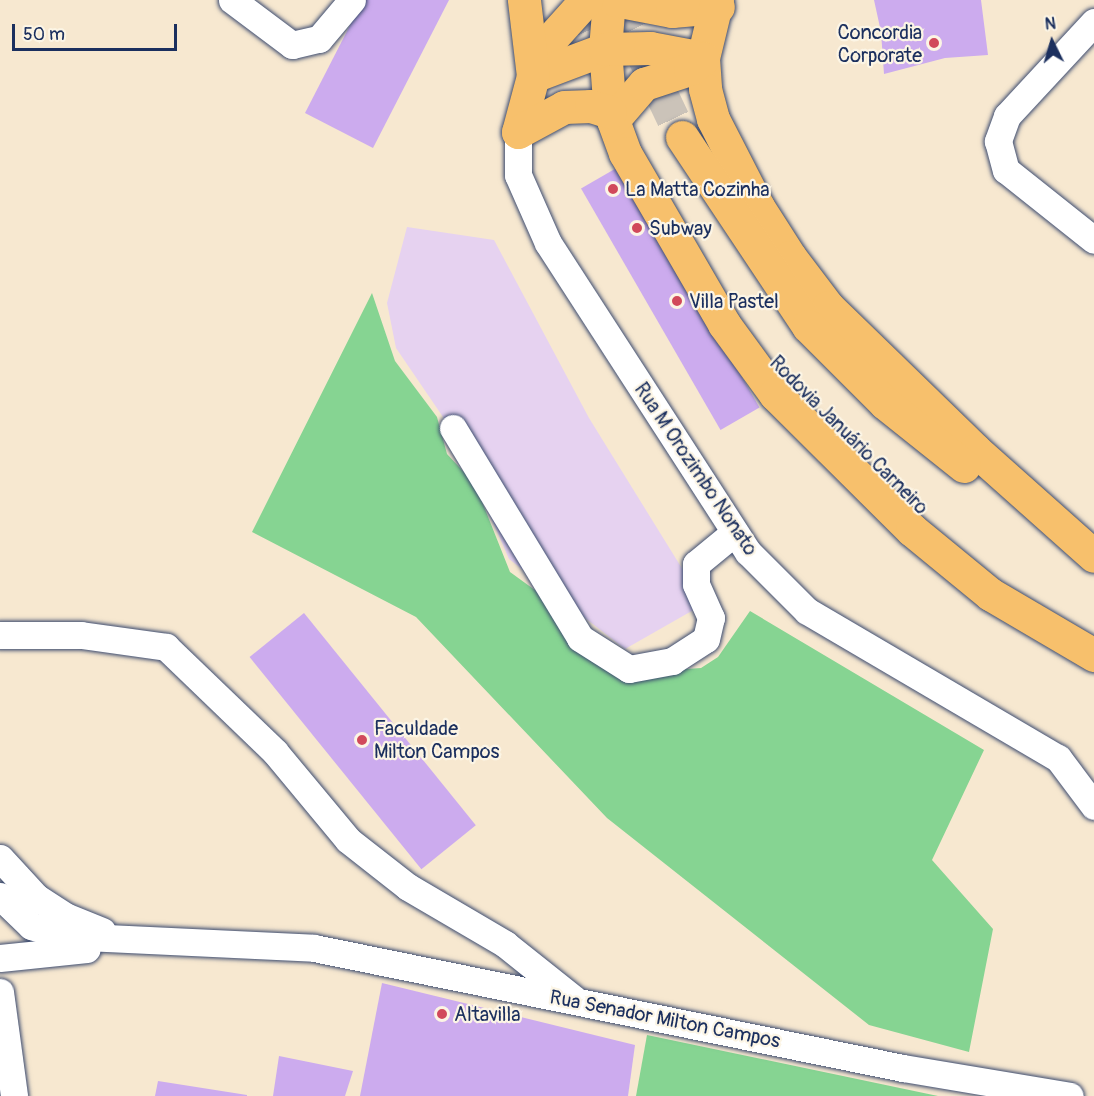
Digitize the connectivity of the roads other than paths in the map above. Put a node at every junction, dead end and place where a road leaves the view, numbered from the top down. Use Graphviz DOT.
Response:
graph roads {
  1 [pos="232,0"];
  2 [pos="352,0"];
  3 [pos="524,0"];
  4 [pos="586,0"];
  5 [pos="609,0"];
  6 [pos="615,0"];
  7 [pos="724,2"];
  8 [pos="1094,22"];
  9 [pos="605,49"];
  10 [pos="703,58"];
  11 [pos="532,68"];
  12 [pos="574,105"];
  13 [pos="612,116"];
  14 [pos="518,132"];
  15 [pos="682,137"];
  16 [pos="639,148"];
  17 [pos="1094,240"];
  18 [pos="453,428"];
  19 [pos="735,532"];
  20 [pos="1094,558"];
  21 [pos="0,635"];
  22 [pos="1094,642"];
  23 [pos="1094,655"];
  24 [pos="1094,806"];
  25 [pos="0,858"];
  26 [pos="0,896"];
  27 [pos="140,940"];
  28 [pos="0,958"];
  29 [pos="0,992"];
  30 [pos="578,1002"];
  31 [pos="14,1096"];
  32 [pos="1070,1096"];
  1 -- 2 [label="street"];
  3 -- 11 [label="highway"];
  4 -- 11 [label="highway"];
  5 -- 9 [label="highway"];
  6 -- 7 [label="highway"];
  7 -- 10 [label="highway"];
  8 -- 17 [label="street"];
  9 -- 10 [label="highway"];
  9 -- 11 [label="highway"];
  9 -- 13 [label="highway"];
  10 -- 13 [label="highway"];
  10 -- 20 [label="highway"];
  11 -- 12 [label="highway"];
  11 -- 14 [label="highway"];
  12 -- 13 [label="highway"];
  12 -- 14 [label="highway"];
  13 -- 23 [label="highway"];
  14 -- 19 [label="street, Rua M Orozimbo Nonato"];
  15 -- 20 [label="highway"];
  16 -- 22 [label="highway, Rodovia Januário Carneiro"];
  18 -- 19 [label="street"];
  19 -- 24 [label="street, Rua M Orozimbo Nonato"];
  21 -- 30 [label="street"];
  25 -- 27 [label="street"];
  26 -- 27 [label="street, Rua Senador Milton Campos"];
  27 -- 28 [label="street"];
  27 -- 30 [label="street, Rua Senador Milton Campos"];
  29 -- 31 [label="street"];
  30 -- 32 [label="street, Rua Senador Milton Campos"];
}
